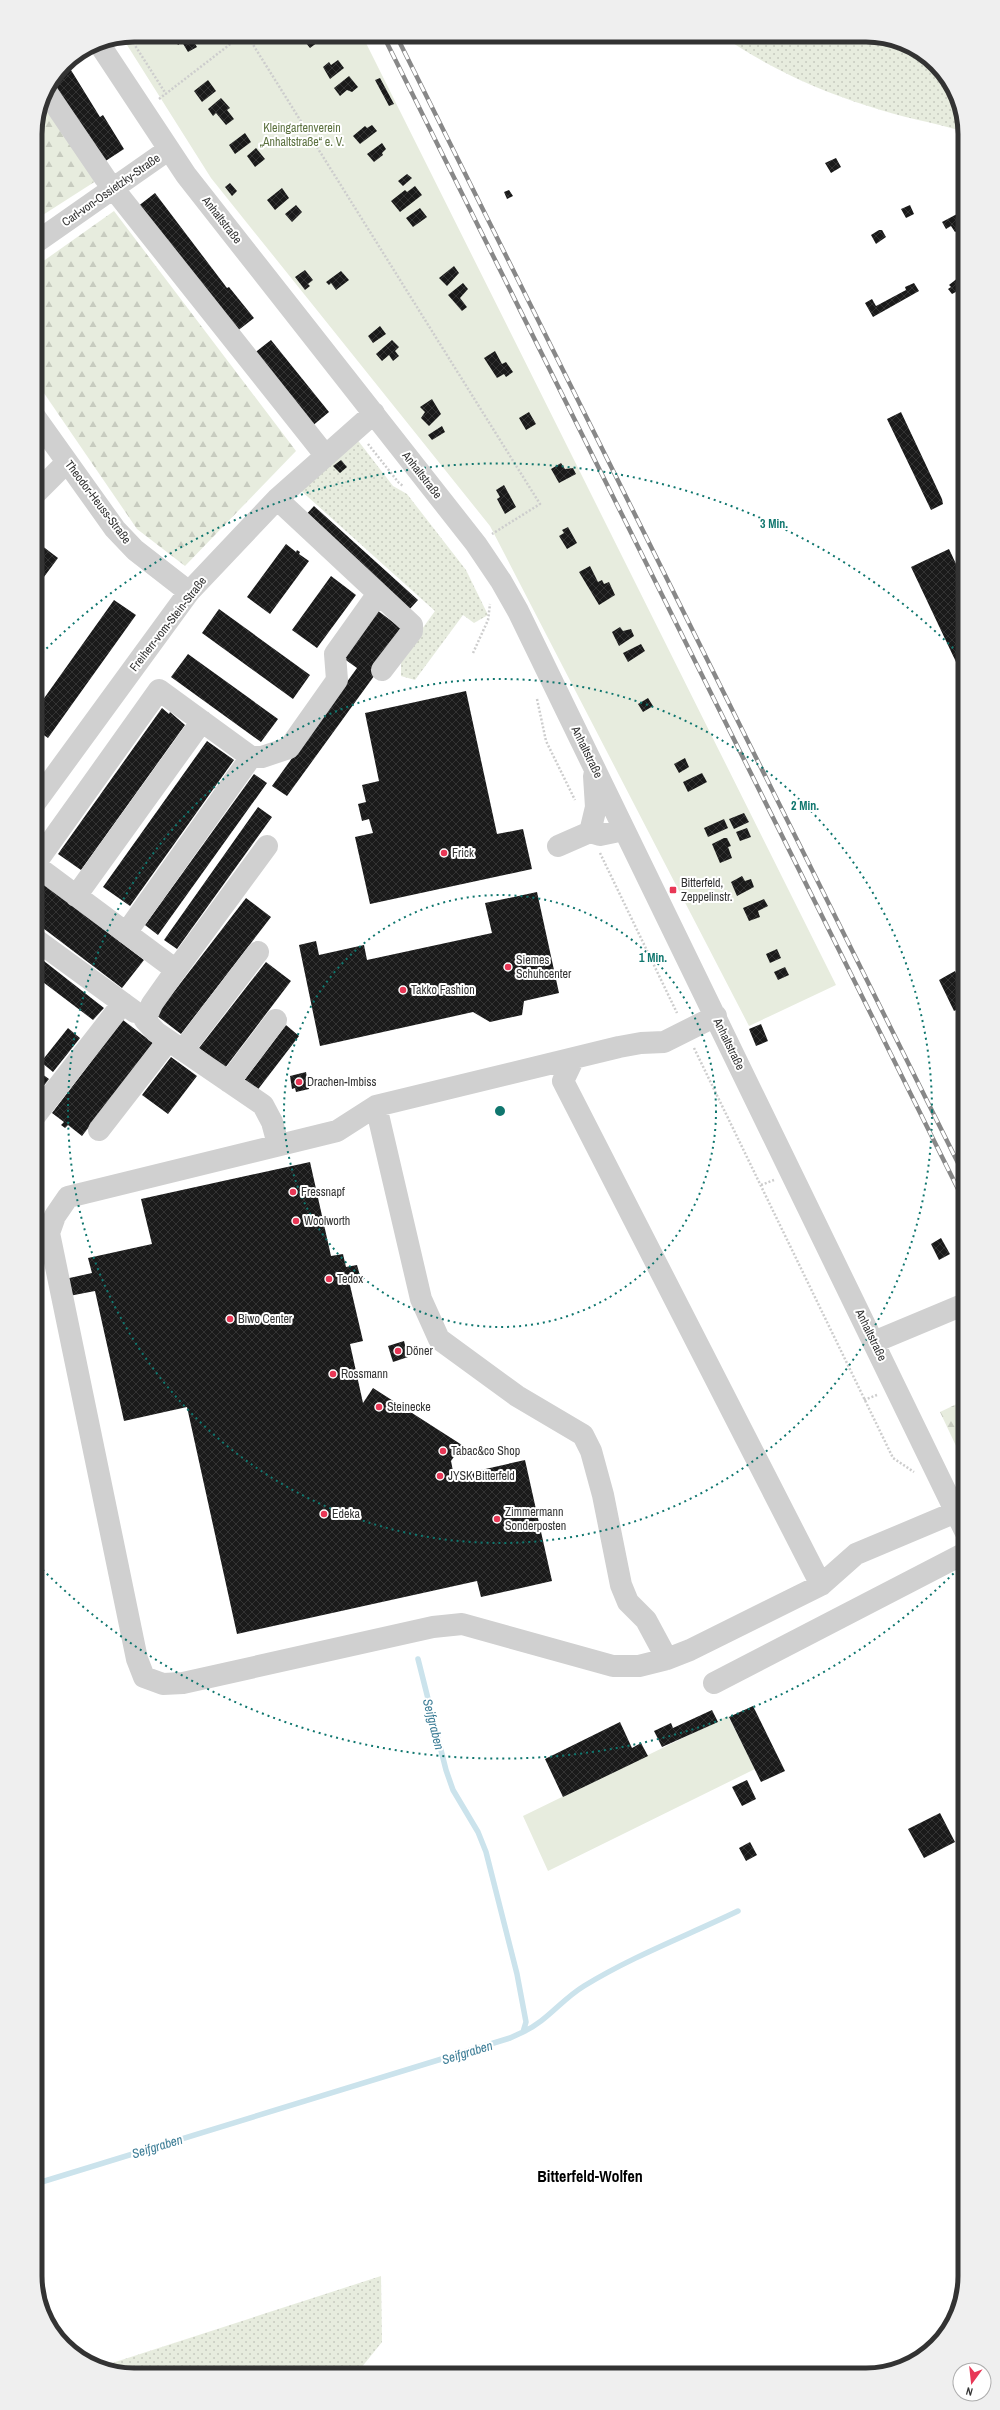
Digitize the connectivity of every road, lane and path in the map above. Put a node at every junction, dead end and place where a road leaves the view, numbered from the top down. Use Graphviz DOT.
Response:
graph roads {
  1 [pos="133,42"];
  2 [pos="233,42"];
  3 [pos="251,42"];
  4 [pos="102,48"];
  5 [pos="166,94"];
  6 [pos="50,97"];
  7 [pos="142,111"];
  8 [pos="168,150"];
  9 [pos="113,188"];
  10 [pos="42,237"];
  11 [pos="374,413"];
  12 [pos="42,427"];
  13 [pos="355,428"];
  14 [pos="325,455"];
  15 [pos="67,462"];
  16 [pos="42,487"];
  17 [pos="406,487"];
  18 [pos="277,499"];
  19 [pos="476,544"];
  20 [pos="189,592"];
  21 [pos="377,595"];
  22 [pos="490,597"];
  23 [pos="473,654"];
  24 [pos="382,670"];
  25 [pos="536,694"];
  26 [pos="202,721"];
  27 [pos="251,757"];
  28 [pos="594,767"];
  29 [pos="42,793"];
  30 [pos="576,804"];
  31 [pos="624,830"];
  32 [pos="590,832"];
  33 [pos="267,846"];
  34 [pos="558,846"];
  35 [pos="42,854"];
  36 [pos="42,869"];
  37 [pos="76,896"];
  38 [pos="126,933"];
  39 [pos="42,944"];
  40 [pos="258,952"];
  41 [pos="176,970"];
  42 [pos="123,1003"];
  43 [pos="716,1016"];
  44 [pos="145,1020"];
  45 [pos="276,1020"];
  46 [pos="686,1031"];
  47 [pos="175,1045"];
  48 [pos="573,1060"];
  49 [pos="229,1082"];
  50 [pos="376,1106"];
  51 [pos="42,1107"];
  52 [pos="99,1130"];
  53 [pos="278,1144"];
  54 [pos="958,1307"];
  55 [pos="874,1342"];
  56 [pos="916,1474"];
  57 [pos="958,1518"];
  58 [pos="958,1523"];
  59 [pos="958,1557"];
  60 [pos="821,1585"];
  61 [pos="666,1659"];
  62 [pos="714,1683"];
  1 -- 5 [label="path"];
  2 -- 5 [label="path"];
  3 -- 19 [label="path"];
  4 -- 7 [label="street, Anhaltstraße"];
  5 -- 7 [label="path"];
  6 -- 9 [label="street"];
  7 -- 8 [label="street, Anhaltstraße"];
  8 -- 9 [label="street, Carl-von-Ossietzky-Straße"];
  8 -- 11 [label="street, Anhaltstraße"];
  9 -- 10 [label="street, Carl-von-Ossietzky-Straße"];
  9 -- 14 [label="street"];
  11 -- 13 [label="street, Freiherr-vom-Stein-Straße"];
  11 -- 19 [label="street, Anhaltstraße"];
  12 -- 15 [label="street, Theodor-Heuss-Straße"];
  13 -- 14 [label="street, Freiherr-vom-Stein-Straße"];
  13 -- 17 [label="path"];
  14 -- 18 [label="street, Freiherr-vom-Stein-Straße"];
  15 -- 16 [label="street"];
  15 -- 20 [label="street, Theodor-Heuss-Straße"];
  18 -- 20 [label="street, Freiherr-vom-Stein-Straße"];
  18 -- 21 [label="street"];
  19 -- 28 [label="street, Anhaltstraße"];
  20 -- 29 [label="street, Freiherr-vom-Stein-Straße"];
  21 -- 24 [label="street"];
  21 -- 27 [label="street"];
  22 -- 23 [label="path"];
  25 -- 30 [label="path"];
  26 -- 27 [label="street"];
  26 -- 35 [label="street"];
  26 -- 37 [label="street"];
  27 -- 38 [label="street"];
  28 -- 31 [label="street, Anhaltstraße"];
  28 -- 32 [label="street"];
  31 -- 32 [label="street"];
  31 -- 43 [label="street, Anhaltstraße"];
  32 -- 34 [label="street"];
  32 -- 46 [label="path"];
  33 -- 41 [label="street"];
  36 -- 37 [label="street"];
  37 -- 38 [label="street"];
  38 -- 41 [label="street"];
  39 -- 42 [label="street"];
  40 -- 47 [label="street"];
  41 -- 44 [label="street"];
  42 -- 44 [label="street"];
  42 -- 51 [label="street"];
  43 -- 46 [label="street"];
  43 -- 55 [label="street, Anhaltstraße"];
  44 -- 47 [label="street"];
  45 -- 49 [label="street"];
  46 -- 48 [label="street"];
  46 -- 56 [label="path"];
  47 -- 49 [label="street"];
  47 -- 52 [label="street"];
  48 -- 50 [label="street"];
  48 -- 60 [label="street"];
  49 -- 53 [label="street"];
  50 -- 53 [label="street"];
  50 -- 61 [label="street"];
  53 -- 61 [label="street"];
  54 -- 55 [label="street"];
  55 -- 57 [label="street, Anhaltstraße"];
  58 -- 60 [label="street"];
  59 -- 62 [label="street"];
  60 -- 61 [label="street"];
}
